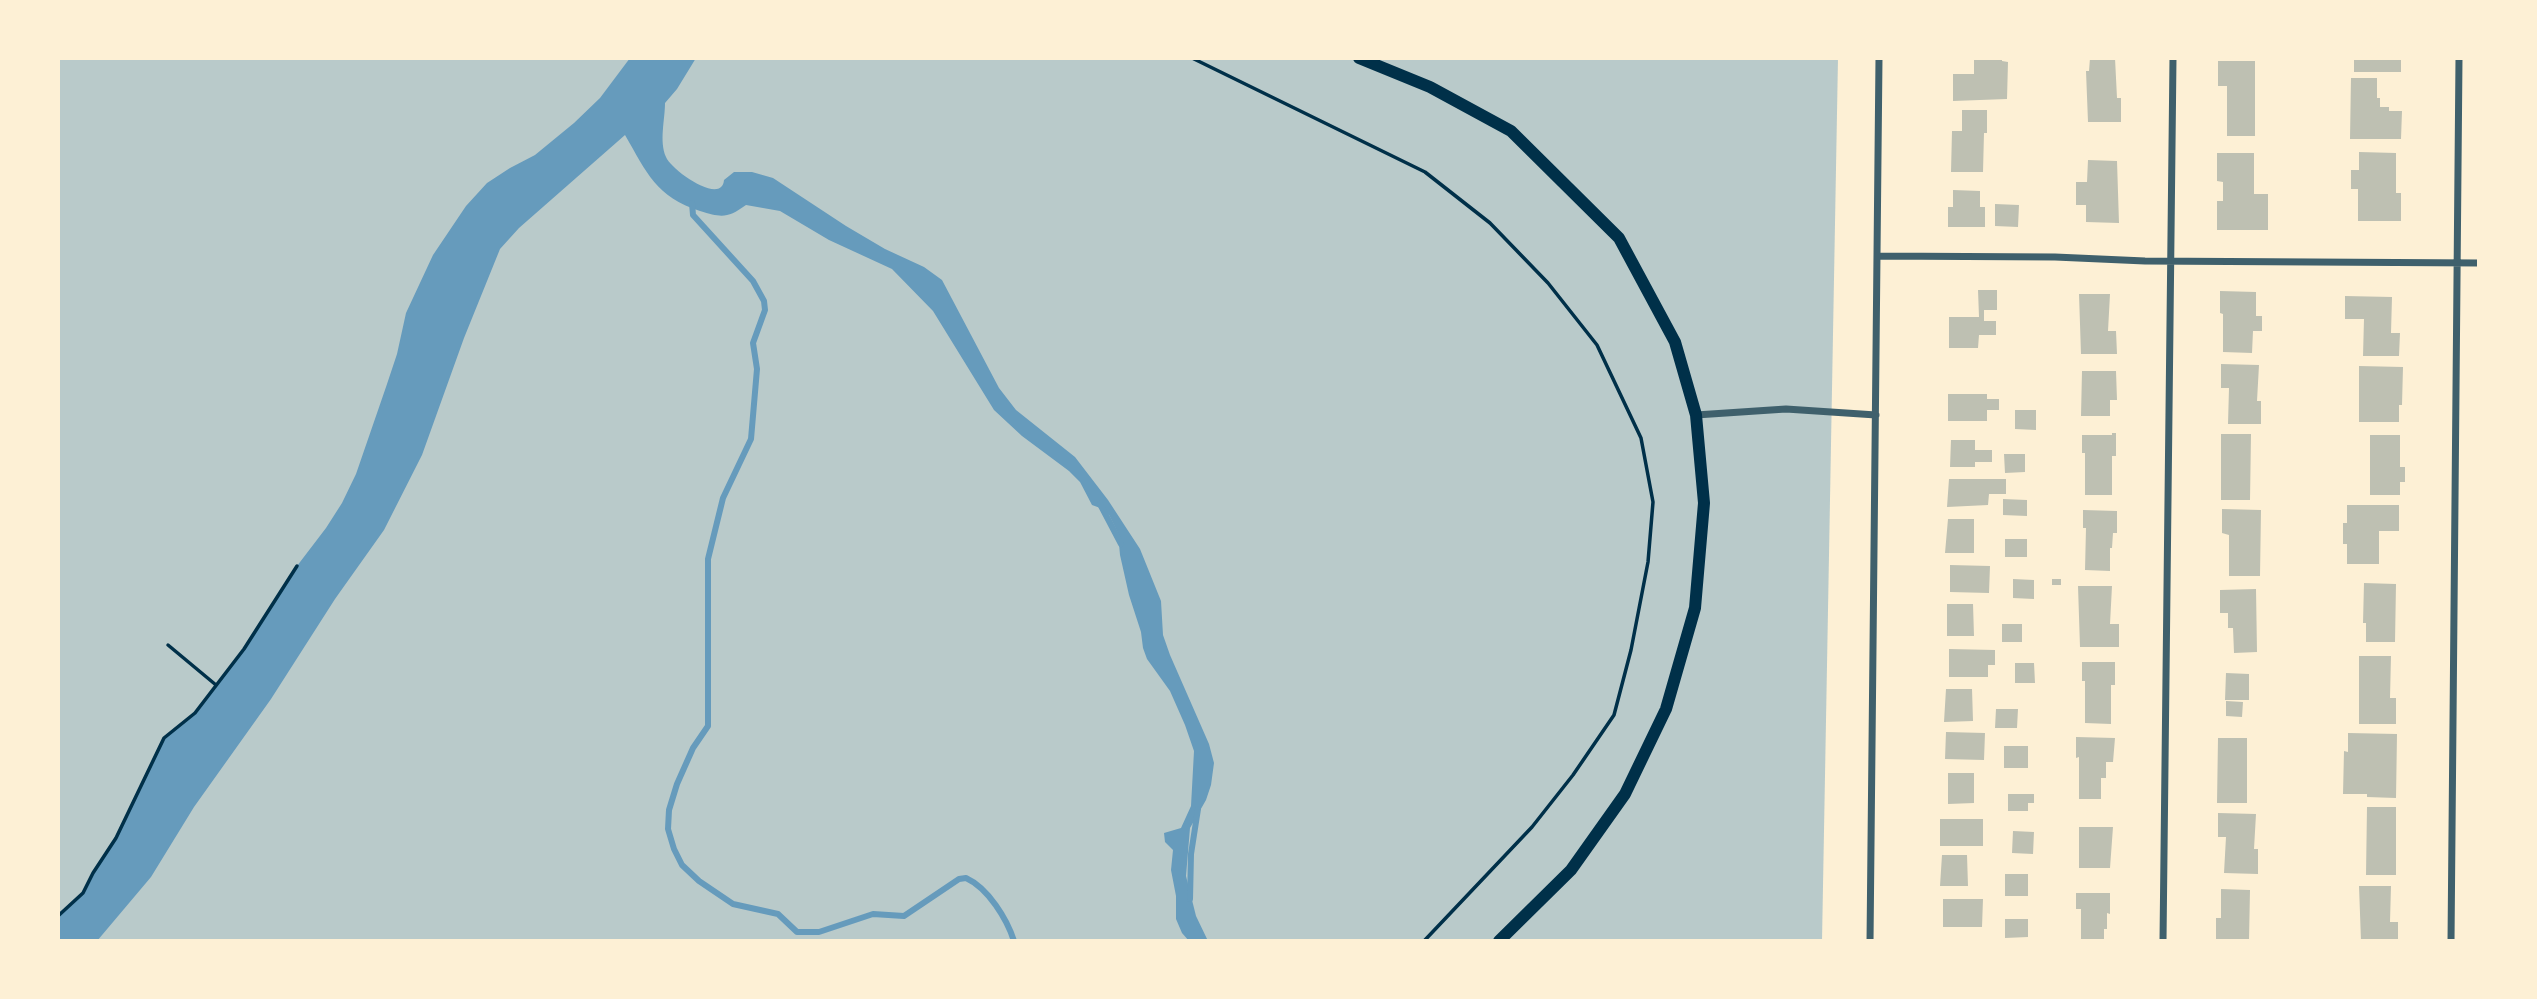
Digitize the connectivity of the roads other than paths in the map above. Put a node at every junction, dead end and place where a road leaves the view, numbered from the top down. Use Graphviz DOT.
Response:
graph roads {
  1 [pos="1359,58"];
  2 [pos="1879,58"];
  3 [pos="2174,58"];
  4 [pos="2459,58"];
  5 [pos="1877,256"];
  6 [pos="2171,262"];
  7 [pos="2458,262"];
  8 [pos="2479,263"];
  9 [pos="1696,415"];
  10 [pos="1876,415"];
  11 [pos="1499,941"];
  12 [pos="1870,941"];
  13 [pos="2163,941"];
  14 [pos="2451,941"];
  1 -- 9 [label="main road"];
  2 -- 5 [label="street"];
  3 -- 6 [label="street"];
  4 -- 7 [label="street"];
  5 -- 6 [label="street"];
  5 -- 10 [label="street"];
  6 -- 7 [label="street"];
  6 -- 13 [label="street"];
  7 -- 8 [label="street"];
  7 -- 14 [label="street"];
  9 -- 10 [label="street"];
  9 -- 11 [label="main road"];
  10 -- 12 [label="street"];
}
